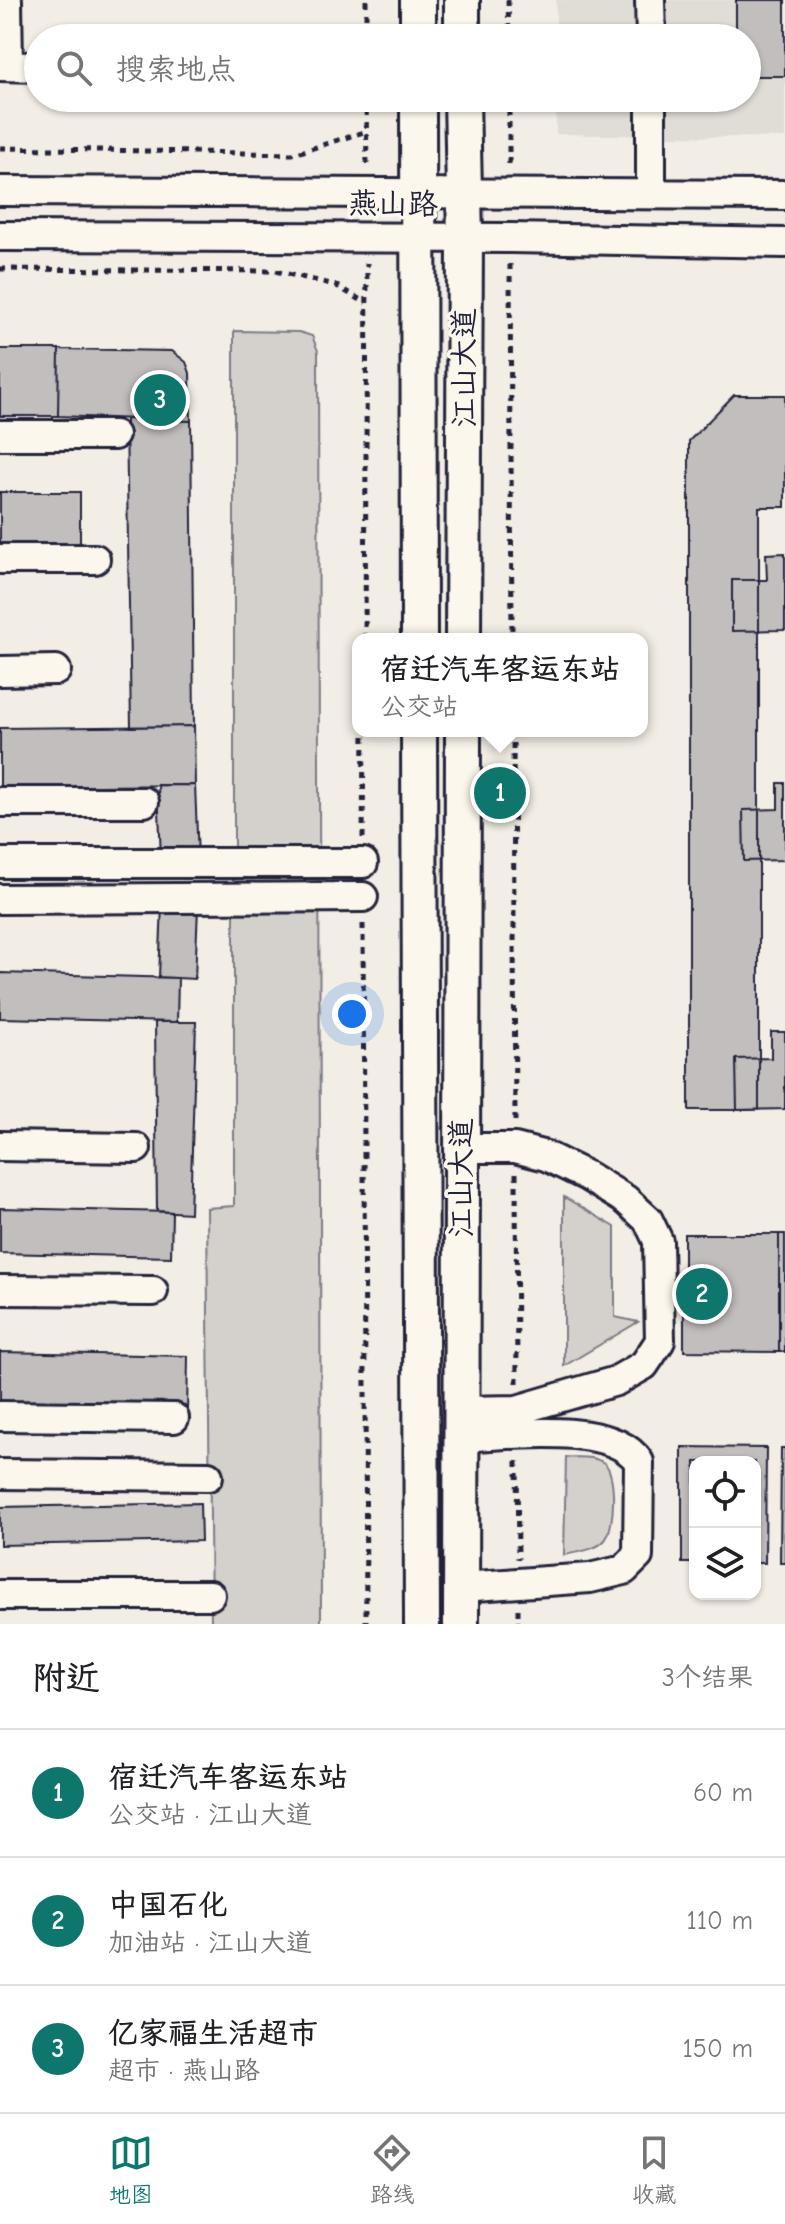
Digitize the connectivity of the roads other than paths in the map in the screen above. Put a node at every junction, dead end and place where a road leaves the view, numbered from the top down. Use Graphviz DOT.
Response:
graph roads {
  1 [pos="7,0"];
  2 [pos="418,0"];
  3 [pos="462,0"];
  4 [pos="650,0"];
  5 [pos="418,24"];
  6 [pos="462,24"];
  7 [pos="651,24"];
  8 [pos="4,66"];
  9 [pos="24,67"];
  10 [pos="418,112"];
  11 [pos="462,112"];
  12 [pos="651,112"];
  13 [pos="0,191"];
  14 [pos="418,193"];
  15 [pos="462,194"];
  16 [pos="651,194"];
  17 [pos="785,195"];
  18 [pos="0,236"];
  19 [pos="418,238"];
  20 [pos="465,239"];
  21 [pos="785,243"];
  22 [pos="0,435"];
  23 [pos="114,435"];
  24 [pos="0,559"];
  25 [pos="95,559"];
  26 [pos="419,633"];
  27 [pos="463,633"];
  28 [pos="56,670"];
  29 [pos="0,671"];
  30 [pos="419,737"];
  31 [pos="463,737"];
  32 [pos="0,802"];
  33 [pos="144,802"];
  34 [pos="0,863"];
  35 [pos="363,863"];
  36 [pos="363,897"];
  37 [pos="0,899"];
  38 [pos="0,1146"];
  39 [pos="136,1148"];
  40 [pos="463,1148"];
  41 [pos="0,1290"];
  42 [pos="153,1291"];
  43 [pos="0,1416"];
  44 [pos="174,1418"];
  45 [pos="460,1424"];
  46 [pos="0,1474"];
  47 [pos="208,1476"];
  48 [pos="461,1587"];
  49 [pos="0,1595"];
  50 [pos="210,1595"];
  51 [pos="422,1624"];
  52 [pos="461,1624"];
  1 -- 8 [label="street"];
  2 -- 5 [label="main road"];
  3 -- 6 [label="main road"];
  4 -- 7 [label="street"];
  8 -- 9 [label="street"];
  10 -- 14 [label="main road, 江山大道"];
  11 -- 15 [label="main road, 江山大道"];
  12 -- 16 [label="street"];
  13 -- 14 [label="street, 燕山路"];
  14 -- 15 [label="street, 燕山路"];
  14 -- 19 [label="main road, 江山大道"];
  15 -- 16 [label="street, 燕山路"];
  15 -- 20 [label="main road, 江山大道"];
  16 -- 17 [label="street, 燕山路"];
  18 -- 19 [label="street, 燕山路"];
  19 -- 20 [label="street, 燕山路"];
  19 -- 26 [label="main road, 江山大道"];
  20 -- 21 [label="street, 燕山路"];
  20 -- 27 [label="main road, 江山大道"];
  22 -- 23 [label="street"];
  24 -- 25 [label="street"];
  28 -- 29 [label="street"];
  30 -- 51 [label="main road, 江山大道"];
  31 -- 40 [label="main road, 江山大道"];
  32 -- 33 [label="street"];
  34 -- 35 [label="street"];
  36 -- 37 [label="street"];
  38 -- 39 [label="street"];
  40 -- 45 [label="main road, 江山大道"];
  40 -- 45 [label="street"];
  41 -- 42 [label="street"];
  43 -- 44 [label="street"];
  45 -- 48 [label="main road, 江山大道"];
  45 -- 48 [label="street"];
  46 -- 47 [label="street"];
  48 -- 52 [label="main road, 江山大道"];
  49 -- 50 [label="street"];
}
